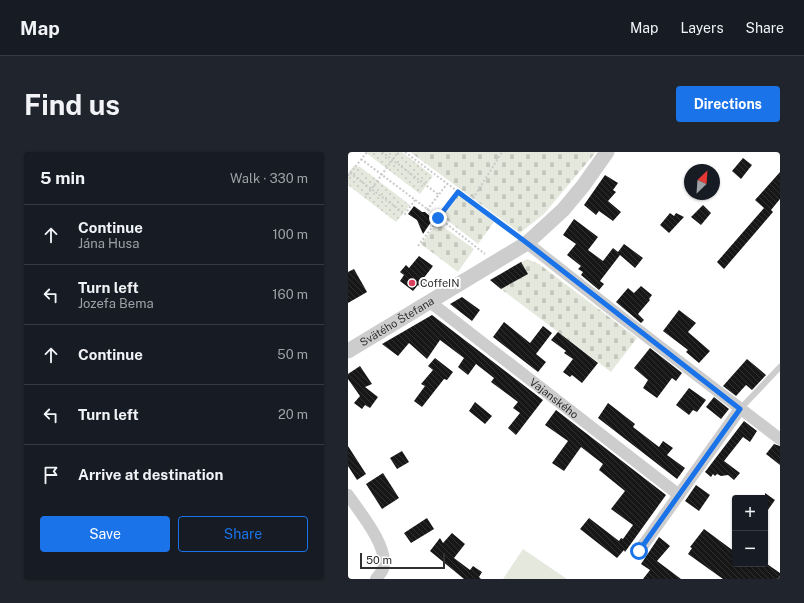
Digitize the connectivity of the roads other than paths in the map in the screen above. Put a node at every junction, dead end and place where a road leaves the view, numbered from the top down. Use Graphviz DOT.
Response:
graph roads {
  1 [pos="607,152"];
  2 [pos="527,243"];
  3 [pos="430,302"];
  4 [pos="348,351"];
  5 [pos="780,367"];
  6 [pos="740,409"];
  7 [pos="780,439"];
  8 [pos="348,494"];
  9 [pos="679,495"];
  10 [pos="639,551"];
  11 [pos="376,579"];
  1 -- 2 [label="street, Svätého Štefana"];
  2 -- 3 [label="street, Svätého Štefana"];
  2 -- 6 [label="street"];
  3 -- 4 [label="street, Svätého Štefana"];
  3 -- 9 [label="street, Vajanského"];
  5 -- 6 [label="lane"];
  6 -- 7 [label="street"];
  6 -- 9 [label="street"];
  8 -- 11 [label="street"];
  9 -- 10 [label="street"];
}
